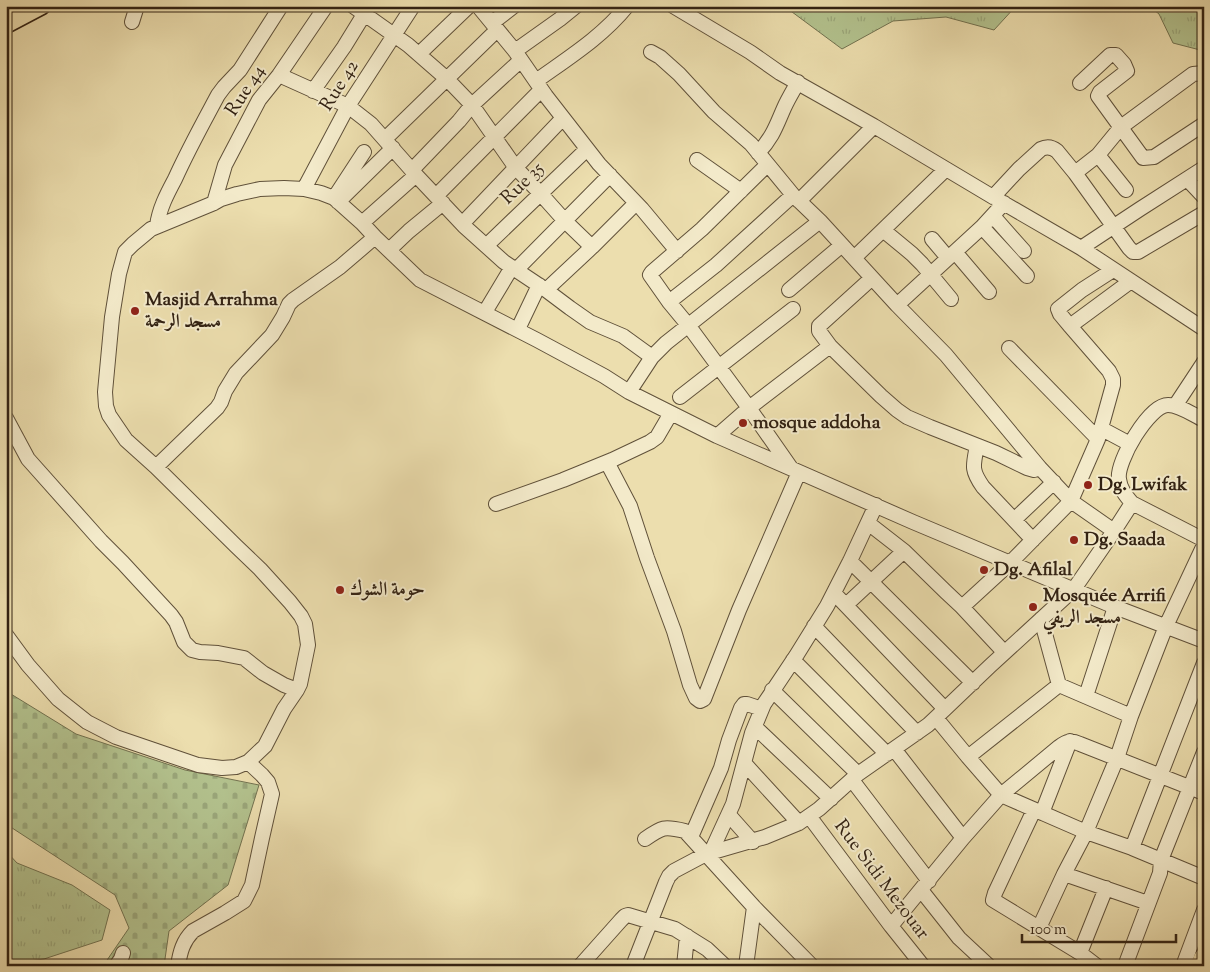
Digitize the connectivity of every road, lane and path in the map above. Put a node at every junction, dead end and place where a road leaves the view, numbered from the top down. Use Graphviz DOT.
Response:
graph roads {
  1 [pos="42,6"];
  2 [pos="137,6"];
  3 [pos="281,6"];
  4 [pos="326,6"];
  5 [pos="413,6"];
  6 [pos="468,6"];
  7 [pos="478,6"];
  8 [pos="514,6"];
  9 [pos="576,6"];
  10 [pos="627,6"];
  11 [pos="673,6"];
  12 [pos="362,9"];
  13 [pos="132,22"];
  14 [pos="6,25"];
  15 [pos="494,26"];
  16 [pos="395,35"];
  17 [pos="651,52"];
  18 [pos="419,54"];
  19 [pos="518,56"];
  20 [pos="1204,74"];
  21 [pos="278,75"];
  22 [pos="447,78"];
  23 [pos="798,82"];
  24 [pos="1080,83"];
  25 [pos="539,85"];
  26 [pos="313,91"];
  27 [pos="472,105"];
  28 [pos="348,106"];
  29 [pos="563,118"];
  30 [pos="1204,124"];
  31 [pos="874,126"];
  32 [pos="1121,127"];
  33 [pos="494,137"];
  34 [pos="389,143"];
  35 [pos="587,149"];
  36 [pos="364,152"];
  37 [pos="758,153"];
  38 [pos="1098,155"];
  39 [pos="697,160"];
  40 [pos="768,165"];
  41 [pos="516,168"];
  42 [pos="1204,168"];
  43 [pos="946,169"];
  44 [pos="414,172"];
  45 [pos="1075,173"];
  46 [pos="610,175"];
  47 [pos="1187,179"];
  48 [pos="304,189"];
  49 [pos="1126,190"];
  50 [pos="741,191"];
  51 [pos="540,193"];
  52 [pos="998,197"];
  53 [pos="1204,197"];
  54 [pos="796,198"];
  55 [pos="336,200"];
  56 [pos="439,200"];
  57 [pos="636,203"];
  58 [pos="214,204"];
  59 [pos="1204,213"];
  60 [pos="993,216"];
  61 [pos="564,221"];
  62 [pos="820,222"];
  63 [pos="362,224"];
  64 [pos="462,224"];
  65 [pos="157,226"];
  66 [pos="1114,226"];
  67 [pos="982,227"];
  68 [pos="883,230"];
  69 [pos="375,237"];
  70 [pos="932,239"];
  71 [pos="842,245"];
  72 [pos="486,246"];
  73 [pos="592,247"];
  74 [pos="1081,248"];
  75 [pos="389,250"];
  76 [pos="677,251"];
  77 [pos="1024,251"];
  78 [pos="952,255"];
  79 [pos="854,258"];
  80 [pos="514,268"];
  81 [pos="1113,270"];
  82 [pos="931,274"];
  83 [pos="1027,276"];
  84 [pos="872,278"];
  85 [pos="1131,281"];
  86 [pos="543,288"];
  87 [pos="789,290"];
  88 [pos="989,292"];
  89 [pos="951,299"];
  90 [pos="669,302"];
  91 [pos="897,305"];
  92 [pos="794,310"];
  93 [pos="485,312"];
  94 [pos="688,325"];
  95 [pos="1070,326"];
  96 [pos="518,329"];
  97 [pos="1204,329"];
  98 [pos="830,346"];
  99 [pos="1009,348"];
  100 [pos="652,357"];
  101 [pos="1204,362"];
  102 [pos="718,368"];
  103 [pos="629,392"];
  104 [pos="680,397"];
  105 [pos="1175,406"];
  106 [pos="748,408"];
  107 [pos="671,413"];
  108 [pos="6,418"];
  109 [pos="1204,420"];
  110 [pos="1100,434"];
  111 [pos="717,436"];
  112 [pos="1130,444"];
  113 [pos="977,446"];
  114 [pos="607,462"];
  115 [pos="156,467"];
  116 [pos="1040,468"];
  117 [pos="795,470"];
  118 [pos="1054,482"];
  119 [pos="1071,501"];
  120 [pos="1132,503"];
  121 [pos="496,504"];
  122 [pos="876,506"];
  123 [pos="1014,520"];
  124 [pos="868,523"];
  125 [pos="1114,531"];
  126 [pos="1033,540"];
  127 [pos="1204,540"];
  128 [pos="1204,545"];
  129 [pos="904,551"];
  130 [pos="850,560"];
  131 [pos="1010,563"];
  132 [pos="872,582"];
  133 [pos="1074,588"];
  134 [pos="834,593"];
  135 [pos="846,605"];
  136 [pos="962,606"];
  137 [pos="1115,607"];
  138 [pos="1041,619"];
  139 [pos="814,626"];
  140 [pos="1166,626"];
  141 [pos="6,636"];
  142 [pos="1204,641"];
  143 [pos="1004,652"];
  144 [pos="793,660"];
  145 [pos="1204,663"];
  146 [pos="973,683"];
  147 [pos="1060,685"];
  148 [pos="298,690"];
  149 [pos="772,690"];
  150 [pos="1086,696"];
  151 [pos="762,709"];
  152 [pos="941,714"];
  153 [pos="1131,716"];
  154 [pos="755,727"];
  155 [pos="916,733"];
  156 [pos="1070,741"];
  157 [pos="890,752"];
  158 [pos="1204,752"];
  159 [pos="968,757"];
  160 [pos="1116,758"];
  161 [pos="248,762"];
  162 [pos="744,764"];
  163 [pos="1160,776"];
  164 [pos="855,777"];
  165 [pos="1190,788"];
  166 [pos="1204,793"];
  167 [pos="1002,795"];
  168 [pos="831,799"];
  169 [pos="1038,811"];
  170 [pos="729,815"];
  171 [pos="804,820"];
  172 [pos="1086,832"];
  173 [pos="688,834"];
  174 [pos="963,838"];
  175 [pos="645,839"];
  176 [pos="753,842"];
  177 [pos="1132,848"];
  178 [pos="709,853"];
  179 [pos="1162,860"];
  180 [pos="1064,874"];
  181 [pos="1204,878"];
  182 [pos="925,886"];
  183 [pos="1106,888"];
  184 [pos="1148,903"];
  185 [pos="754,907"];
  186 [pos="1204,910"];
  187 [pos="650,922"];
  188 [pos="891,926"];
  189 [pos="1039,928"];
  190 [pos="687,936"];
  191 [pos="123,953"];
  192 [pos="1080,953"];
  193 [pos="1204,958"];
  194 [pos="749,963"];
  195 [pos="116,966"];
  196 [pos="178,966"];
  197 [pos="580,966"];
  198 [pos="633,966"];
  199 [pos="684,966"];
  200 [pos="725,966"];
  201 [pos="812,966"];
  202 [pos="924,966"];
  203 [pos="990,966"];
  204 [pos="1097,966"];
  205 [pos="1125,966"];
  206 [pos="1183,966"];
  207 [pos="1201,966"];
  1 -- 14 [label="main road"];
  2 -- 13 [label="street"];
  3 -- 65 [label="street"];
  4 -- 21 [label="street, Rue 44"];
  5 -- 16 [label="street, Rue 42"];
  6 -- 18 [label="street"];
  7 -- 15 [label="street"];
  8 -- 15 [label="street"];
  9 -- 19 [label="street"];
  10 -- 25 [label="street"];
  11 -- 23 [label="street"];
  12 -- 16 [label="street"];
  12 -- 26 [label="street"];
  15 -- 19 [label="street"];
  15 -- 22 [label="street"];
  16 -- 18 [label="street"];
  16 -- 28 [label="street, Rue 42"];
  17 -- 37 [label="street"];
  18 -- 22 [label="street"];
  19 -- 25 [label="street"];
  19 -- 27 [label="street"];
  20 -- 32 [label="street"];
  21 -- 26 [label="street"];
  21 -- 58 [label="street, Rue 44"];
  22 -- 27 [label="street"];
  22 -- 34 [label="street"];
  23 -- 31 [label="street"];
  23 -- 37 [label="street"];
  24 -- 32 [label="street"];
  25 -- 29 [label="street"];
  25 -- 33 [label="street"];
  26 -- 28 [label="street"];
  27 -- 33 [label="street"];
  27 -- 44 [label="street"];
  28 -- 34 [label="street"];
  28 -- 48 [label="street, Rue 42"];
  29 -- 35 [label="street"];
  29 -- 41 [label="street"];
  30 -- 32 [label="street"];
  31 -- 43 [label="street"];
  31 -- 54 [label="street"];
  32 -- 38 [label="street"];
  33 -- 41 [label="street"];
  33 -- 56 [label="street"];
  34 -- 44 [label="street"];
  34 -- 55 [label="street"];
  35 -- 46 [label="street"];
  35 -- 51 [label="street, Rue 35"];
  36 -- 55 [label="street"];
  37 -- 40 [label="street"];
  38 -- 45 [label="street"];
  38 -- 49 [label="street"];
  39 -- 50 [label="street"];
  40 -- 50 [label="street"];
  40 -- 54 [label="street"];
  41 -- 51 [label="street"];
  41 -- 64 [label="street"];
  42 -- 47 [label="street"];
  43 -- 52 [label="street"];
  43 -- 68 [label="street"];
  44 -- 56 [label="street"];
  44 -- 63 [label="street"];
  45 -- 52 [label="street"];
  45 -- 66 [label="street"];
  46 -- 57 [label="street"];
  46 -- 61 [label="street"];
  47 -- 53 [label="street"];
  47 -- 66 [label="street"];
  48 -- 55 [label="street"];
  48 -- 58 [label="street"];
  50 -- 76 [label="street"];
  51 -- 61 [label="street"];
  51 -- 72 [label="street, Rue 35"];
  52 -- 60 [label="street"];
  52 -- 74 [label="street"];
  54 -- 62 [label="street"];
  54 -- 90 [label="street"];
  55 -- 63 [label="street"];
  56 -- 64 [label="street"];
  56 -- 75 [label="street"];
  57 -- 73 [label="street"];
  57 -- 76 [label="street"];
  58 -- 65 [label="street"];
  59 -- 66 [label="street"];
  60 -- 67 [label="street"];
  60 -- 77 [label="street"];
  61 -- 73 [label="street"];
  61 -- 80 [label="street"];
  62 -- 71 [label="street"];
  62 -- 94 [label="street"];
  63 -- 69 [label="street"];
  64 -- 72 [label="street"];
  65 -- 115 [label="street"];
  66 -- 74 [label="street"];
  67 -- 78 [label="street"];
  67 -- 83 [label="street"];
  68 -- 79 [label="street"];
  68 -- 82 [label="street"];
  69 -- 75 [label="street"];
  69 -- 115 [label="street"];
  70 -- 78 [label="street"];
  71 -- 79 [label="street"];
  71 -- 87 [label="street"];
  72 -- 80 [label="street"];
  73 -- 86 [label="street"];
  74 -- 81 [label="street"];
  75 -- 93 [label="street"];
  76 -- 90 [label="street"];
  78 -- 82 [label="street"];
  78 -- 88 [label="street"];
  79 -- 84 [label="street"];
  80 -- 86 [label="street"];
  80 -- 93 [label="street"];
  81 -- 85 [label="street"];
  81 -- 95 [label="street"];
  82 -- 89 [label="street"];
  82 -- 91 [label="street"];
  84 -- 91 [label="street"];
  84 -- 98 [label="street"];
  85 -- 95 [label="street"];
  85 -- 97 [label="street"];
  86 -- 96 [label="street"];
  86 -- 100 [label="street"];
  90 -- 94 [label="street"];
  91 -- 116 [label="street"];
  92 -- 102 [label="street"];
  93 -- 96 [label="street"];
  94 -- 100 [label="street"];
  94 -- 102 [label="street"];
  95 -- 110 [label="street"];
  96 -- 103 [label="street"];
  98 -- 106 [label="street"];
  98 -- 113 [label="street"];
  99 -- 110 [label="street"];
  100 -- 103 [label="street"];
  101 -- 105 [label="street"];
  102 -- 104 [label="street"];
  102 -- 106 [label="street"];
  103 -- 107 [label="street"];
  105 -- 109 [label="street"];
  105 -- 112 [label="street"];
  106 -- 111 [label="street"];
  106 -- 117 [label="street"];
  107 -- 111 [label="street"];
  107 -- 114 [label="street"];
  108 -- 148 [label="street"];
  110 -- 112 [label="street"];
  110 -- 119 [label="street"];
  111 -- 117 [label="street"];
  112 -- 120 [label="street"];
  113 -- 116 [label="street"];
  113 -- 123 [label="street"];
  114 -- 117 [label="street"];
  114 -- 121 [label="street"];
  115 -- 148 [label="street"];
  116 -- 118 [label="street"];
  117 -- 122 [label="street"];
  118 -- 119 [label="street"];
  118 -- 123 [label="street"];
  119 -- 125 [label="street"];
  119 -- 126 [label="street"];
  120 -- 125 [label="street"];
  120 -- 127 [label="street"];
  122 -- 124 [label="street"];
  122 -- 131 [label="street"];
  123 -- 126 [label="street"];
  124 -- 129 [label="street"];
  124 -- 130 [label="street"];
  125 -- 133 [label="street"];
  126 -- 131 [label="street"];
  128 -- 140 [label="street"];
  129 -- 132 [label="street"];
  129 -- 136 [label="street"];
  130 -- 132 [label="street"];
  130 -- 134 [label="street"];
  131 -- 133 [label="street"];
  131 -- 136 [label="street"];
  132 -- 135 [label="street"];
  132 -- 146 [label="street"];
  133 -- 137 [label="street"];
  133 -- 138 [label="street"];
  134 -- 135 [label="street"];
  134 -- 139 [label="street"];
  135 -- 152 [label="street"];
  136 -- 143 [label="street"];
  137 -- 140 [label="street"];
  137 -- 150 [label="street"];
  138 -- 143 [label="street"];
  138 -- 147 [label="street"];
  139 -- 144 [label="street"];
  139 -- 155 [label="street"];
  140 -- 142 [label="street"];
  140 -- 153 [label="street"];
  141 -- 161 [label="street"];
  143 -- 146 [label="street"];
  144 -- 149 [label="street"];
  144 -- 157 [label="street"];
  145 -- 163 [label="street"];
  146 -- 152 [label="street"];
  147 -- 150 [label="street"];
  147 -- 159 [label="street"];
  148 -- 161 [label="street"];
  149 -- 151 [label="street"];
  149 -- 164 [label="street"];
  150 -- 153 [label="street"];
  151 -- 154 [label="street"];
  151 -- 173 [label="street"];
  152 -- 155 [label="street"];
  152 -- 159 [label="street"];
  153 -- 160 [label="street"];
  154 -- 162 [label="street"];
  154 -- 168 [label="street"];
  155 -- 157 [label="street"];
  156 -- 160 [label="street"];
  156 -- 167 [label="street"];
  156 -- 169 [label="street"];
  157 -- 164 [label="street"];
  157 -- 174 [label="street"];
  158 -- 165 [label="street"];
  159 -- 167 [label="street"];
  160 -- 163 [label="street"];
  160 -- 172 [label="street"];
  161 -- 196 [label="street"];
  162 -- 170 [label="street"];
  162 -- 171 [label="street, Rue Sidi Mezouar"];
  163 -- 165 [label="street"];
  163 -- 177 [label="street"];
  164 -- 168 [label="street"];
  164 -- 182 [label="street"];
  165 -- 166 [label="street"];
  165 -- 179 [label="street"];
  167 -- 169 [label="street"];
  167 -- 174 [label="street"];
  168 -- 171 [label="street"];
  169 -- 172 [label="street"];
  169 -- 189 [label="street"];
  170 -- 176 [label="street"];
  170 -- 178 [label="street"];
  171 -- 176 [label="street"];
  171 -- 188 [label="street, Rue Sidi Mezouar"];
  172 -- 177 [label="street"];
  172 -- 180 [label="street"];
  173 -- 175 [label="street"];
  173 -- 178 [label="street"];
  174 -- 182 [label="street"];
  176 -- 178 [label="street"];
  177 -- 179 [label="street"];
  178 -- 185 [label="street"];
  178 -- 187 [label="street"];
  179 -- 181 [label="street"];
  179 -- 184 [label="street"];
  180 -- 183 [label="street"];
  180 -- 189 [label="street"];
  182 -- 188 [label="street"];
  182 -- 203 [label="street"];
  183 -- 184 [label="street"];
  183 -- 192 [label="street"];
  184 -- 205 [label="street"];
  185 -- 194 [label="street"];
  185 -- 201 [label="street"];
  186 -- 206 [label="street"];
  187 -- 190 [label="street"];
  187 -- 197 [label="street"];
  187 -- 198 [label="street"];
  188 -- 202 [label="street, Rue Sidi Mezouar"];
  189 -- 192 [label="street"];
  190 -- 199 [label="street"];
  190 -- 200 [label="street"];
  191 -- 195 [label="street"];
  192 -- 204 [label="street"];
  193 -- 207 [label="highway"];
}
